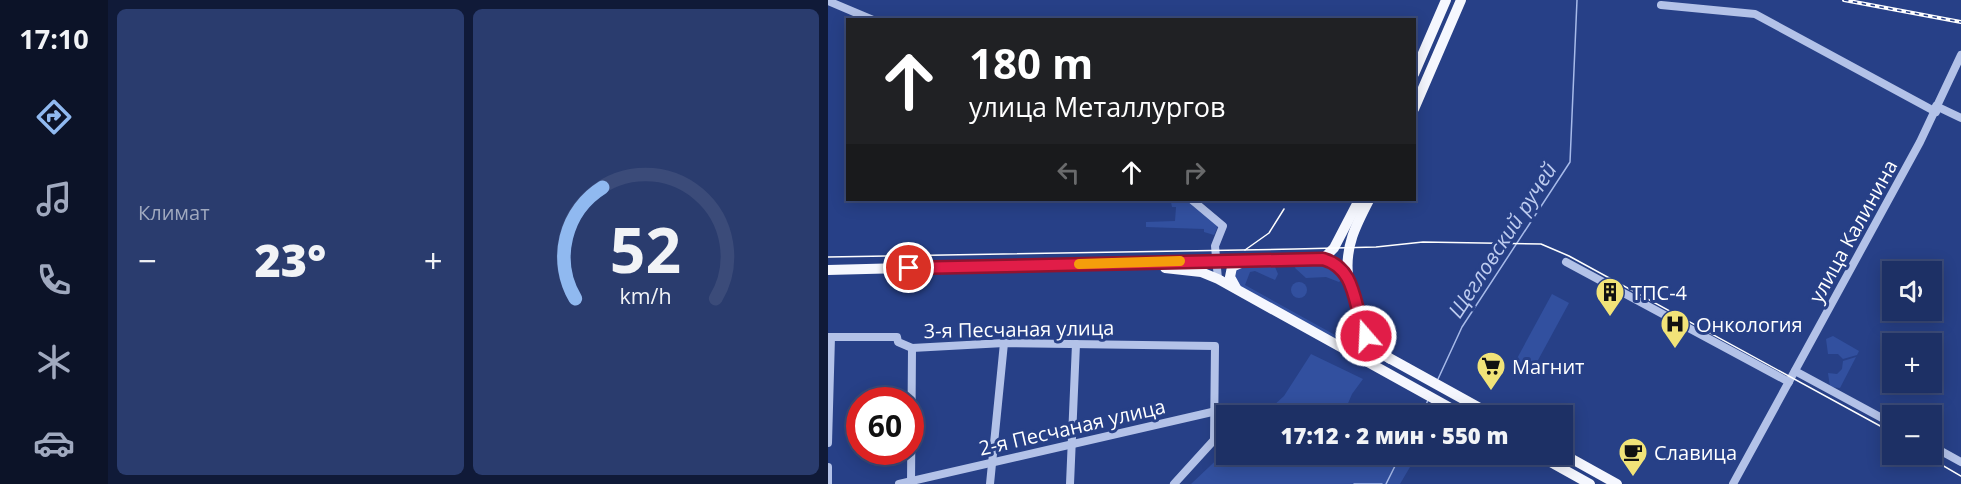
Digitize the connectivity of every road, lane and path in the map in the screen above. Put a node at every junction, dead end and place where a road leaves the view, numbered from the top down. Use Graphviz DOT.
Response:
graph roads {
  1 [pos="1461,0"];
  2 [pos="828,1"];
  3 [pos="1445,4"];
  4 [pos="1661,5"];
  5 [pos="868,18"];
  6 [pos="1961,55"];
  7 [pos="1416,69"];
  8 [pos="1416,104"];
  9 [pos="1936,109"];
  10 [pos="1961,118"];
  11 [pos="1193,201"];
  12 [pos="1359,201"];
  13 [pos="1369,201"];
  14 [pos="1250,259"];
  15 [pos="1323,259"];
  16 [pos="1215,260"];
  17 [pos="1566,262"];
  18 [pos="1129,264"];
  19 [pos="828,270"];
  20 [pos="1218,279"];
  21 [pos="1349,279"];
  22 [pos="1236,288"];
  23 [pos="830,337"];
  24 [pos="1004,343"];
  25 [pos="1076,344"];
  26 [pos="912,348"];
  27 [pos="1390,358"];
  28 [pos="1364,360"];
  29 [pos="1795,371"];
  30 [pos="1789,382"];
  31 [pos="1459,397"];
  32 [pos="1445,405"];
  33 [pos="1459,405"];
  34 [pos="1474,405"];
  35 [pos="1212,412"];
  36 [pos="1216,412"];
  37 [pos="1882,418"];
  38 [pos="1072,442"];
  39 [pos="828,443"];
  40 [pos="1942,452"];
  41 [pos="1573,460"];
  42 [pos="991,462"];
  43 [pos="1961,462"];
  44 [pos="1556,465"];
  45 [pos="828,467"];
  46 [pos="911,483"];
  47 [pos="828,484"];
  48 [pos="899,484"];
  49 [pos="990,484"];
  50 [pos="1070,484"];
  51 [pos="1173,484"];
  52 [pos="1590,484"];
  53 [pos="1617,484"];
  54 [pos="1733,484"];
  1 -- 8 [label="main road"];
  2 -- 5 [label="street"];
  3 -- 7 [label="main road"];
  4 -- 9 [label="street"];
  6 -- 9 [label="street, улица Калинина"];
  9 -- 10 [label="street"];
  9 -- 29 [label="street, улица Калинина"];
  11 -- 16 [label="street"];
  12 -- 15 [label="main road"];
  13 -- 21 [label="main road"];
  14 -- 15 [label="main road"];
  14 -- 16 [label="main road"];
  14 -- 22 [label="main road"];
  15 -- 21 [label="main road"];
  16 -- 18 [label="main road"];
  16 -- 20 [label="street"];
  17 -- 30 [label="street"];
  18 -- 19 [label="main road"];
  18 -- 20 [label="main road"];
  20 -- 22 [label="main road"];
  21 -- 27 [label="main road"];
  22 -- 28 [label="main road"];
  23 -- 26 [label="street, 3-я Песчаная улица"];
  23 -- 39 [label="street"];
  24 -- 25 [label="street, 3-я Песчаная улица"];
  24 -- 26 [label="street, 3-я Песчаная улица"];
  24 -- 42 [label="street"];
  25 -- 35 [label="street, 3-я Песчаная улица"];
  25 -- 38 [label="street"];
  26 -- 46 [label="street"];
  27 -- 28 [label="main road"];
  27 -- 31 [label="main road"];
  28 -- 32 [label="main road"];
  29 -- 30 [label="street, улица Калинина"];
  29 -- 37 [label="street"];
  30 -- 54 [label="street, улица Калинина"];
  31 -- 33 [label="main road"];
  31 -- 34 [label="main road"];
  35 -- 36 [label="street, 2-я Песчаная улица"];
  35 -- 38 [label="street, 2-я Песчаная улица"];
  35 -- 51 [label="street"];
  38 -- 42 [label="street, 2-я Песчаная улица"];
  38 -- 50 [label="street"];
  40 -- 43 [label="street"];
  41 -- 53 [label="main road"];
  42 -- 46 [label="street, 2-я Песчаная улица"];
  42 -- 49 [label="street"];
  44 -- 52 [label="main road"];
  45 -- 47 [label="street"];
  46 -- 48 [label="street, 2-я Песчаная улица"];
}
